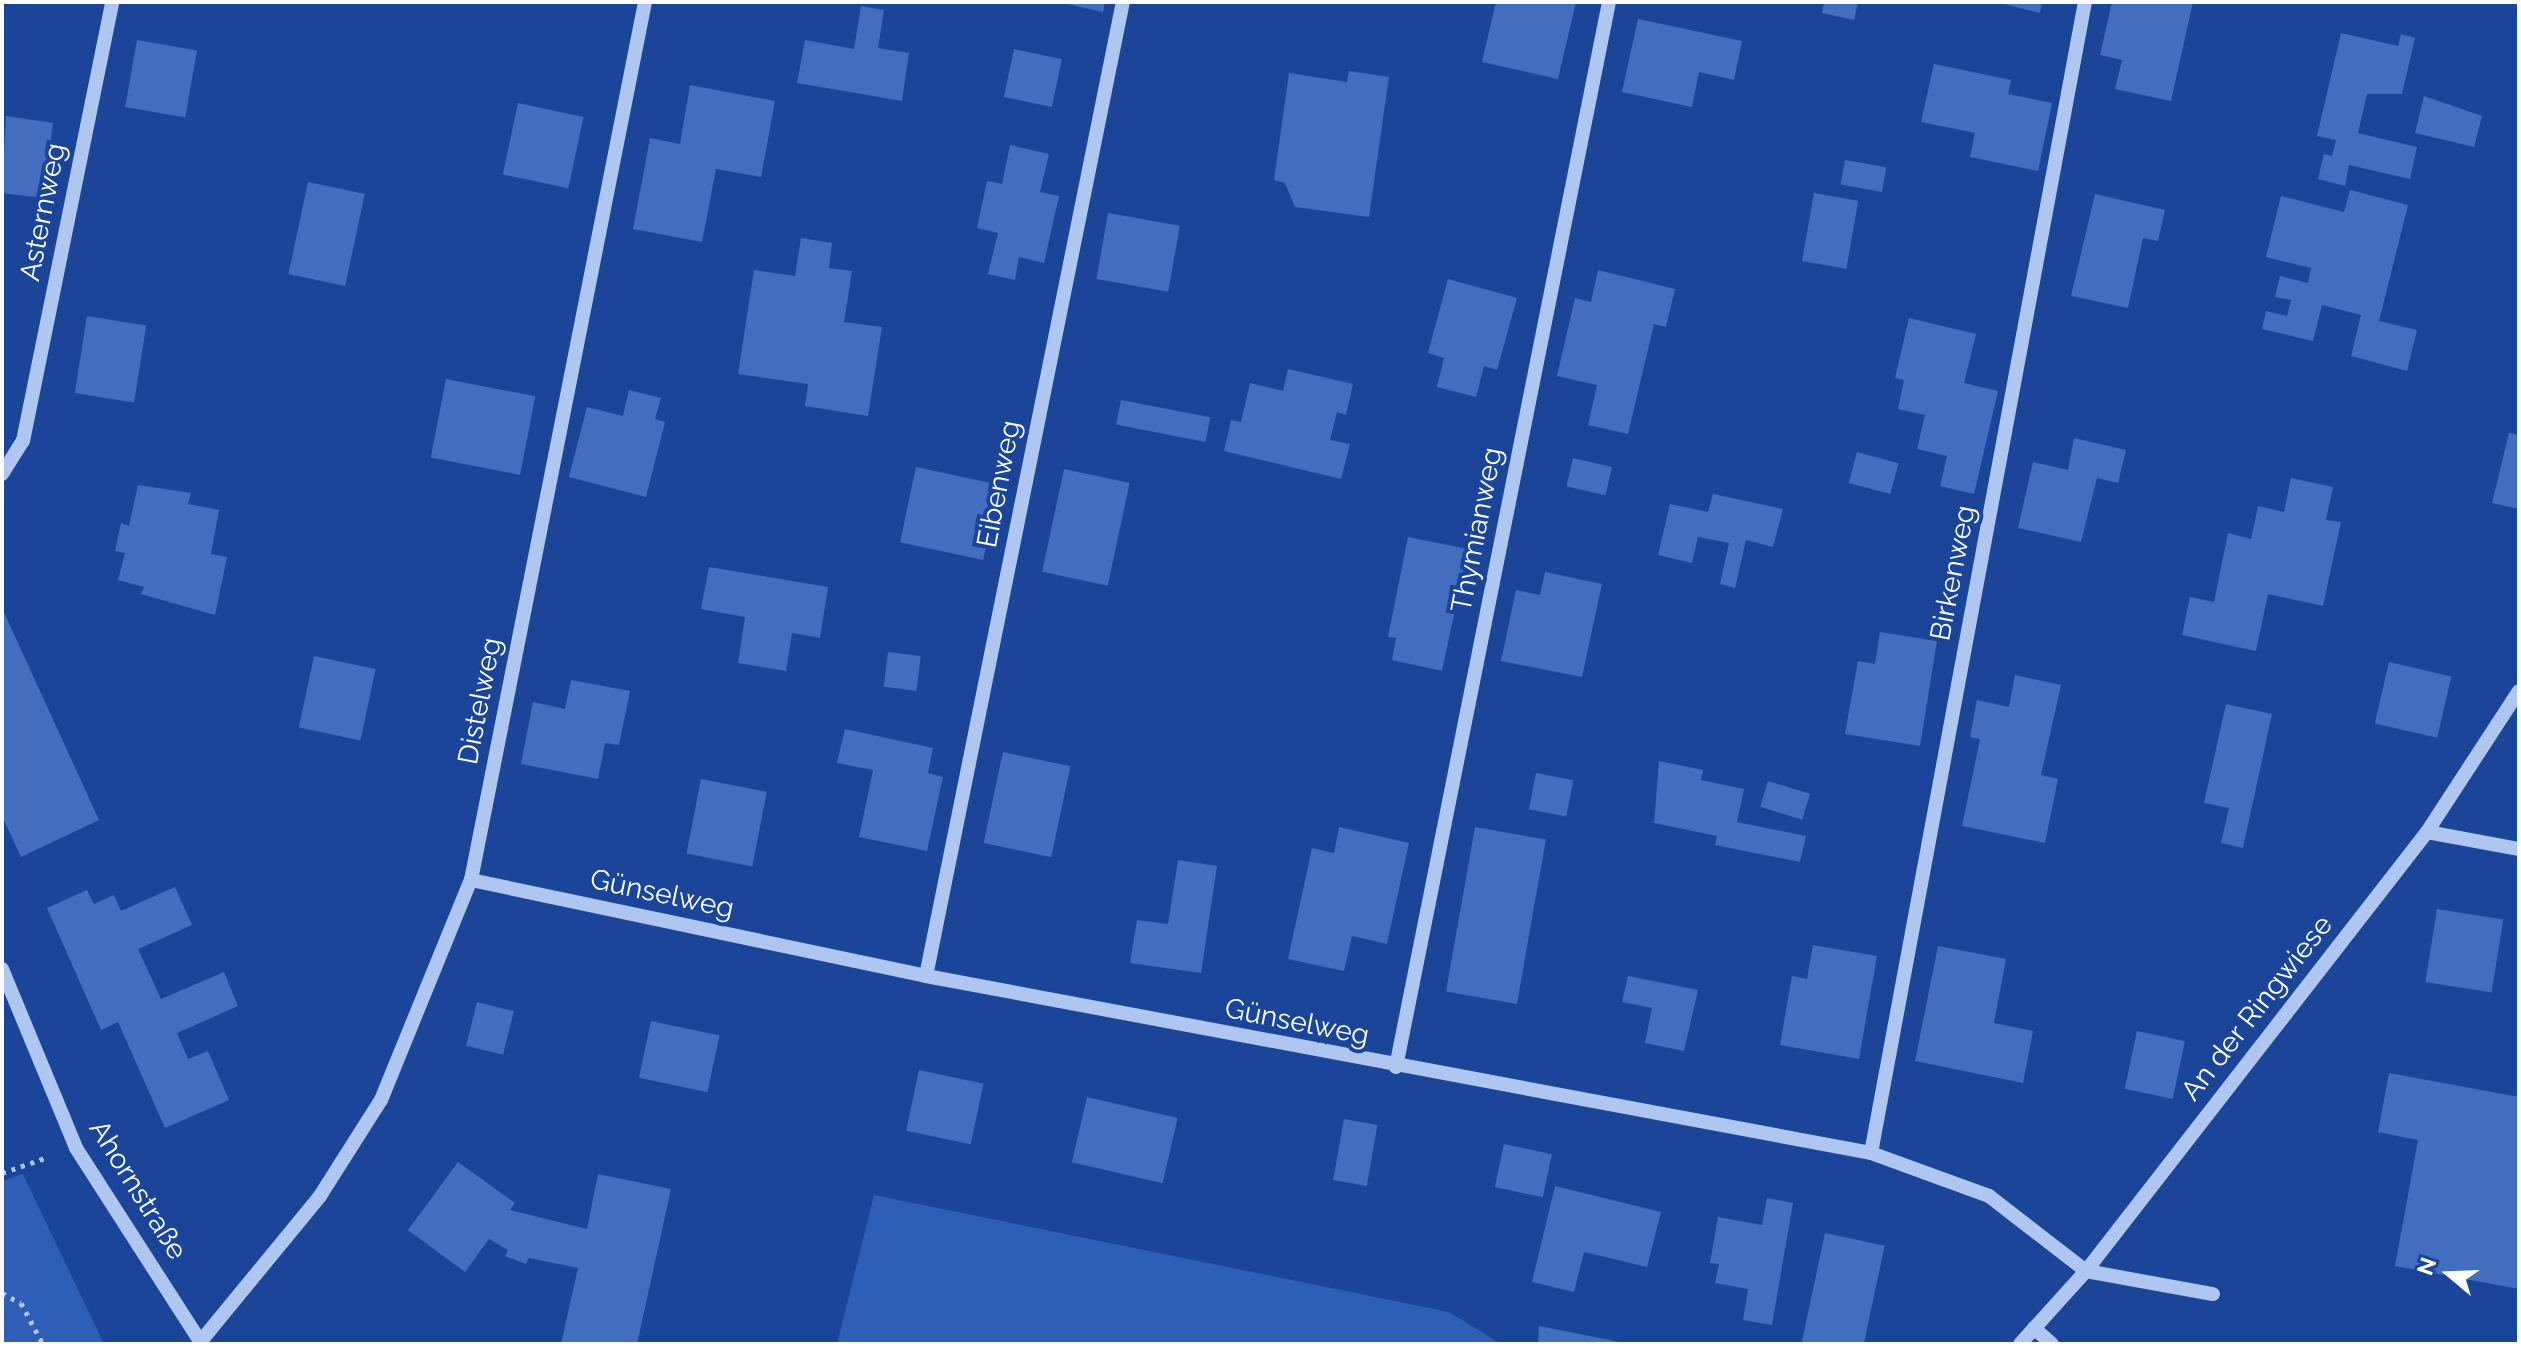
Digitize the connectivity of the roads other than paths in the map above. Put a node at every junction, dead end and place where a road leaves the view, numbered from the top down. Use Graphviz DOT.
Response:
graph roads {
  1 [pos="112,2"];
  2 [pos="645,2"];
  3 [pos="1123,2"];
  4 [pos="1609,2"];
  5 [pos="2085,2"];
  6 [pos="2,474"];
  7 [pos="2519,691"];
  8 [pos="2427,832"];
  9 [pos="2519,849"];
  10 [pos="471,880"];
  11 [pos="2,969"];
  12 [pos="926,976"];
  13 [pos="1396,1067"];
  14 [pos="1871,1153"];
  15 [pos="2086,1271"];
  16 [pos="2213,1294"];
  17 [pos="2034,1328"];
  18 [pos="202,1343"];
  19 [pos="2020,1344"];
  20 [pos="2052,1344"];
  1 -- 6 [label="street, Asternweg"];
  2 -- 10 [label="street, Distelweg"];
  3 -- 12 [label="street, Eibenweg"];
  4 -- 13 [label="street, Thymianweg"];
  5 -- 14 [label="street, Birkenweg"];
  7 -- 8 [label="street, An der Ringwiese"];
  8 -- 9 [label="street"];
  8 -- 15 [label="street, An der Ringwiese"];
  10 -- 12 [label="street, Günselweg"];
  10 -- 18 [label="street, Distelweg"];
  11 -- 18 [label="street, Ahornstraße"];
  12 -- 13 [label="street, Günselweg"];
  13 -- 14 [label="street, Günselweg"];
  14 -- 15 [label="street, Günselweg"];
  15 -- 16 [label="street"];
  15 -- 17 [label="street, An der Ringwiese"];
  17 -- 19 [label="street, An der Ringwiese"];
  17 -- 20 [label="street"];
}
